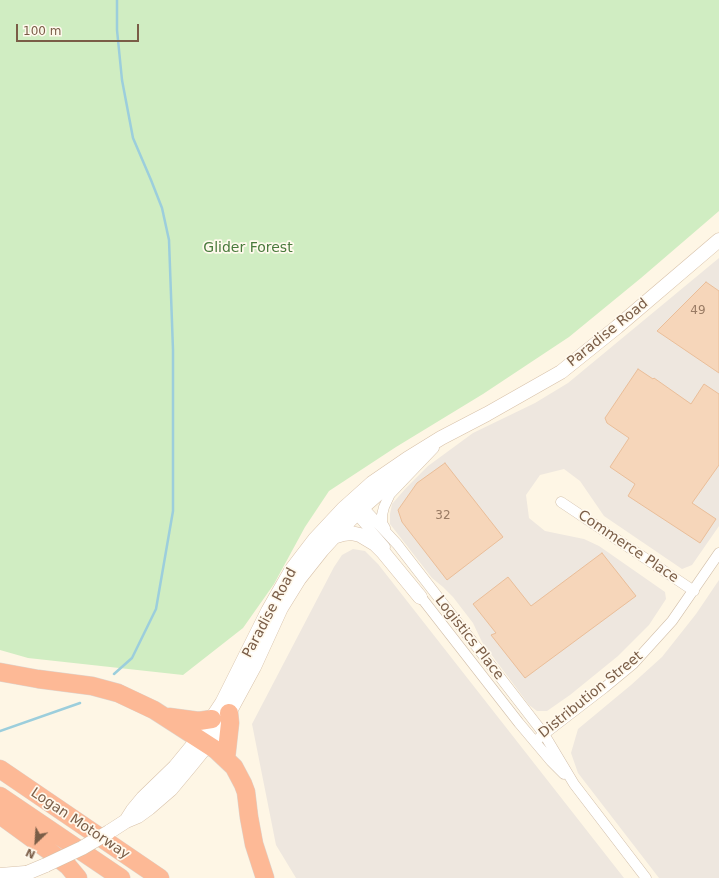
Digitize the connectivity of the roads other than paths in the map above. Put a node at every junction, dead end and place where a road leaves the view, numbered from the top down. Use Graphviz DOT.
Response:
graph roads {
  1 [pos="719,240"];
  2 [pos="487,414"];
  3 [pos="434,448"];
  4 [pos="561,502"];
  5 [pos="356,506"];
  6 [pos="387,533"];
  7 [pos="333,537"];
  8 [pos="719,553"];
  9 [pos="694,591"];
  10 [pos="420,597"];
  11 [pos="0,672"];
  12 [pos="229,713"];
  13 [pos="166,717"];
  14 [pos="212,719"];
  15 [pos="544,734"];
  16 [pos="203,741"];
  17 [pos="535,742"];
  18 [pos="226,759"];
  19 [pos="0,769"];
  20 [pos="574,784"];
  21 [pos="0,796"];
  22 [pos="0,815"];
  23 [pos="0,876"];
  24 [pos="20,876"];
  25 [pos="78,878"];
  26 [pos="120,878"];
  27 [pos="160,878"];
  28 [pos="265,878"];
  29 [pos="646,878"];
  1 -- 2 [label="street, Paradise Road"];
  2 -- 3 [label="street, Paradise Road"];
  2 -- 5 [label="street, Paradise Road"];
  3 -- 5 [label="street, Paradise Road"];
  3 -- 6 [label="street"];
  4 -- 9 [label="street, Commerce Place"];
  5 -- 6 [label="street, Logistics Place"];
  5 -- 7 [label="street, Paradise Road"];
  5 -- 10 [label="street, Logistics Place"];
  5 -- 14 [label="street, Paradise Road"];
  6 -- 15 [label="street, Logistics Place"];
  7 -- 10 [label="street"];
  7 -- 12 [label="street, Paradise Road"];
  8 -- 9 [label="street, Distribution Street"];
  9 -- 15 [label="street, Distribution Street"];
  10 -- 17 [label="street, Logistics Place"];
  11 -- 13 [label="highway"];
  12 -- 16 [label="street, Paradise Road"];
  12 -- 18 [label="highway"];
  13 -- 14 [label="highway"];
  13 -- 16 [label="highway"];
  14 -- 16 [label="street, Paradise Road"];
  15 -- 17 [label="street, Distribution Street"];
  15 -- 20 [label="street, Logistics Place"];
  16 -- 18 [label="highway"];
  16 -- 24 [label="street, Paradise Road, bridge"];
  17 -- 20 [label="street, Logistics Place"];
  18 -- 28 [label="highway"];
  19 -- 27 [label="highway, Logan Motorway"];
  20 -- 29 [label="street, Logistics Place"];
  21 -- 26 [label="highway, Logan Motorway"];
  22 -- 25 [label="highway"];
  23 -- 24 [label="street, Paradise Road"];
}
